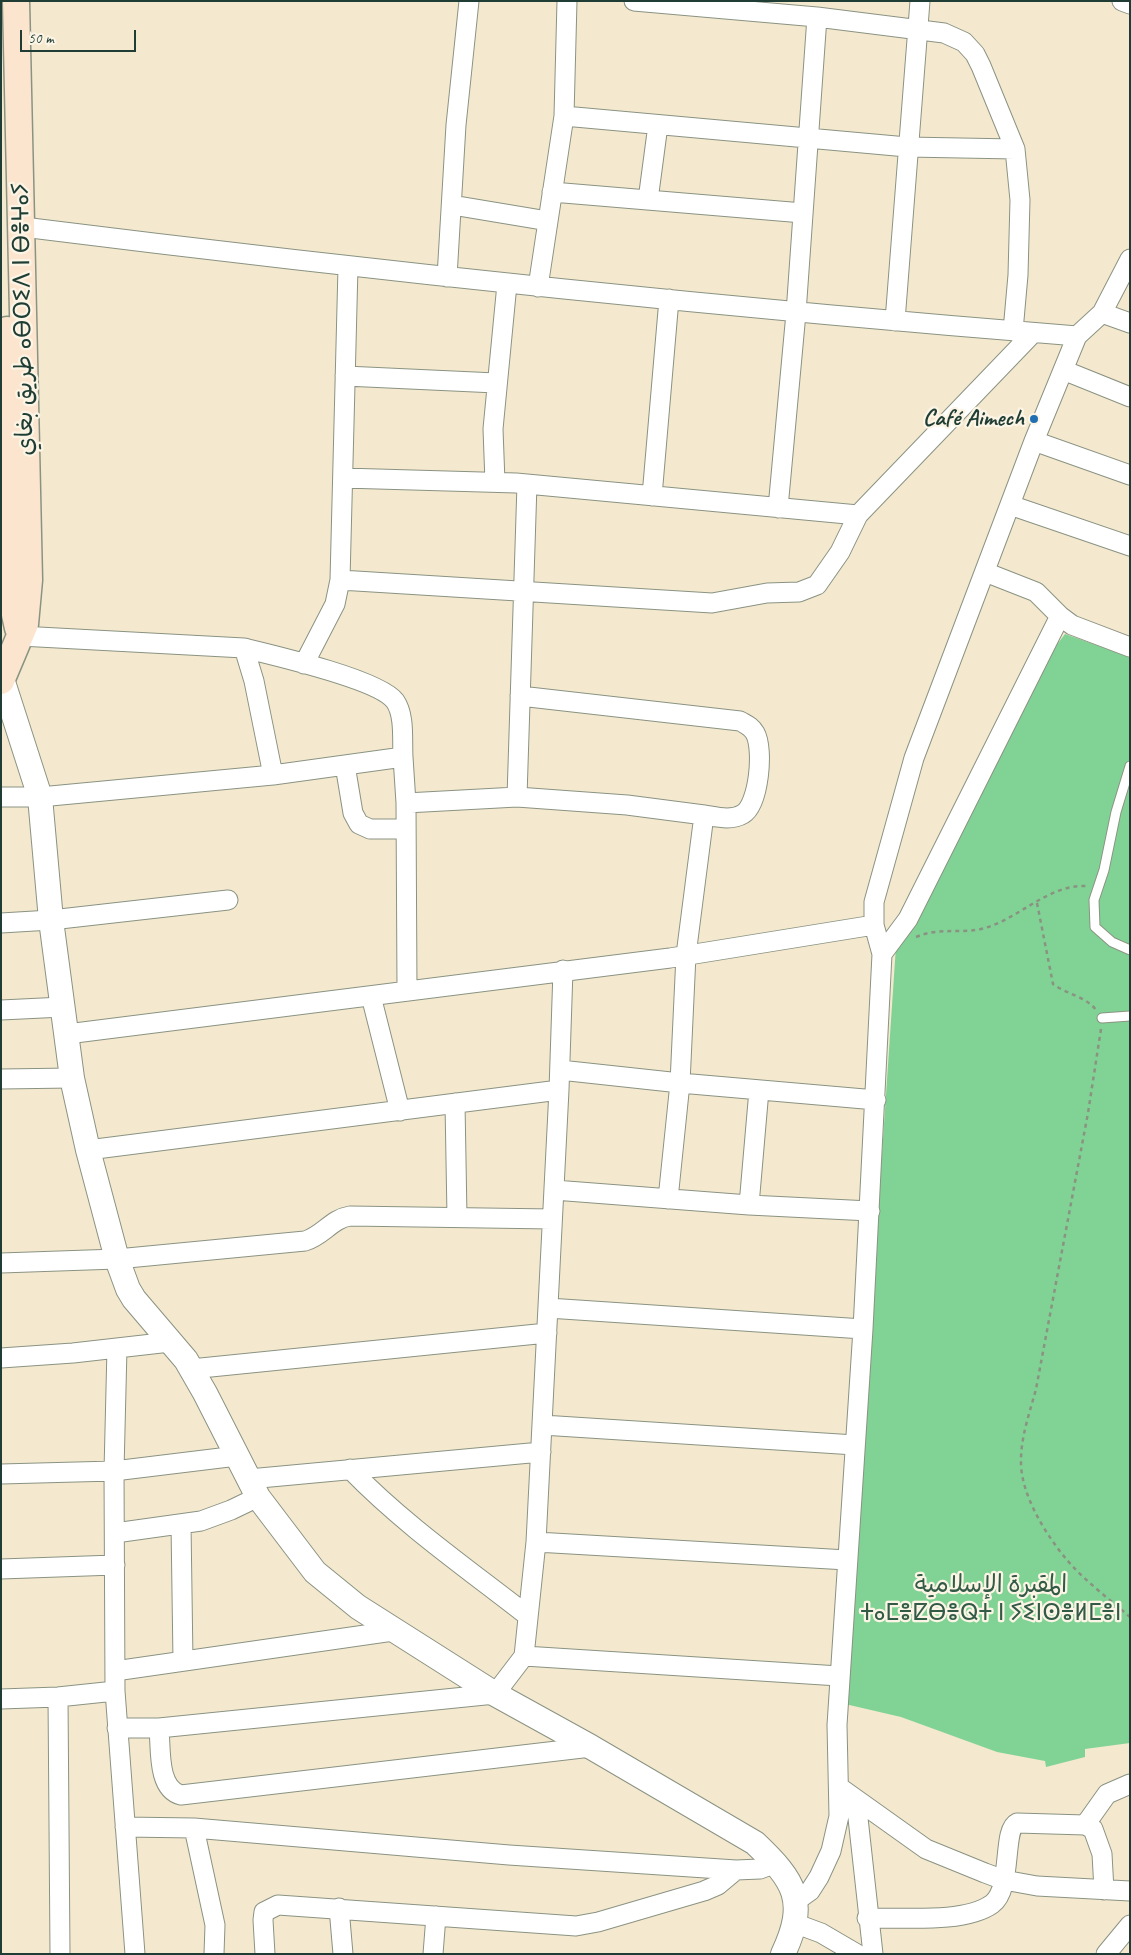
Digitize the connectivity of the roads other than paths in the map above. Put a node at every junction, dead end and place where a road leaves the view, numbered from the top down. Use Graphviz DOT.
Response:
graph roads {
  1 [pos="16,1"];
  2 [pos="469,1"];
  3 [pos="567,1"];
  4 [pos="634,1"];
  5 [pos="920,1"];
  6 [pos="1122,1"];
  7 [pos="1130,4"];
  8 [pos="817,17"];
  9 [pos="1,19"];
  10 [pos="916,30"];
  11 [pos="564,116"];
  12 [pos="658,125"];
  13 [pos="808,139"];
  14 [pos="907,147"];
  15 [pos="1015,149"];
  16 [pos="552,192"];
  17 [pos="648,200"];
  18 [pos="452,205"];
  19 [pos="803,213"];
  20 [pos="548,221"];
  21 [pos="23,227"];
  22 [pos="1130,259"];
  23 [pos="348,267"];
  24 [pos="447,277"];
  25 [pos="507,284"];
  26 [pos="538,287"];
  27 [pos="669,300"];
  28 [pos="796,313"];
  29 [pos="1102,313"];
  30 [pos="894,321"];
  31 [pos="1130,324"];
  32 [pos="1013,331"];
  33 [pos="1033,333"];
  34 [pos="1077,336"];
  35 [pos="1063,370"];
  36 [pos="345,376"];
  37 [pos="496,383"];
  38 [pos="1130,397"];
  39 [pos="1034,441"];
  40 [pos="1130,475"];
  41 [pos="343,478"];
  42 [pos="495,482"];
  43 [pos="527,484"];
  44 [pos="652,496"];
  45 [pos="1010,505"];
  46 [pos="778,508"];
  47 [pos="858,515"];
  48 [pos="1130,546"];
  49 [pos="985,572"];
  50 [pos="340,580"];
  51 [pos="523,592"];
  52 [pos="1060,616"];
  53 [pos="20,636"];
  54 [pos="1130,647"];
  55 [pos="244,648"];
  56 [pos="304,664"];
  57 [pos="2,680"];
  58 [pos="520,696"];
  59 [pos="404,757"];
  60 [pos="344,765"];
  61 [pos="1130,766"];
  62 [pos="273,775"];
  63 [pos="1,797"];
  64 [pos="40,797"];
  65 [pos="517,797"];
  66 [pos="406,803"];
  67 [pos="704,815"];
  68 [pos="406,829"];
  69 [pos="228,900"];
  70 [pos="51,920"];
  71 [pos="1,923"];
  72 [pos="874,925"];
  73 [pos="1130,950"];
  74 [pos="882,954"];
  75 [pos="686,955"];
  76 [pos="563,970"];
  77 [pos="407,991"];
  78 [pos="371,996"];
  79 [pos="63,1007"];
  80 [pos="1,1010"];
  81 [pos="1130,1016"];
  82 [pos="1102,1018"];
  83 [pos="67,1034"];
  84 [pos="560,1070"];
  85 [pos="72,1078"];
  86 [pos="1,1080"];
  87 [pos="680,1083"];
  88 [pos="559,1090"];
  89 [pos="759,1090"];
  90 [pos="876,1100"];
  91 [pos="455,1103"];
  92 [pos="400,1111"];
  93 [pos="88,1150"];
  94 [pos="554,1190"];
  95 [pos="668,1199"];
  96 [pos="749,1205"];
  97 [pos="870,1210"];
  98 [pos="457,1218"];
  99 [pos="552,1219"];
  100 [pos="117,1258"];
  101 [pos="1,1262"];
  102 [pos="548,1308"];
  103 [pos="864,1330"];
  104 [pos="547,1333"];
  105 [pos="170,1342"];
  106 [pos="117,1348"];
  107 [pos="1,1358"];
  108 [pos="191,1369"];
  109 [pos="542,1426"];
  110 [pos="855,1445"];
  111 [pos="540,1452"];
  112 [pos="237,1456"];
  113 [pos="350,1469"];
  114 [pos="114,1471"];
  115 [pos="1,1474"];
  116 [pos="253,1488"];
  117 [pos="182,1524"];
  118 [pos="115,1533"];
  119 [pos="536,1542"];
  120 [pos="847,1560"];
  121 [pos="115,1565"];
  122 [pos="1,1569"];
  123 [pos="528,1616"];
  124 [pos="393,1631"];
  125 [pos="524,1656"];
  126 [pos="183,1661"];
  127 [pos="115,1671"];
  128 [pos="839,1676"];
  129 [pos="115,1691"];
  130 [pos="495,1694"];
  131 [pos="58,1697"];
  132 [pos="1,1699"];
  133 [pos="117,1728"];
  134 [pos="159,1728"];
  135 [pos="591,1747"];
  136 [pos="1130,1784"];
  137 [pos="839,1787"];
  138 [pos="856,1800"];
  139 [pos="1085,1824"];
  140 [pos="125,1827"];
  141 [pos="194,1828"];
  142 [pos="776,1863"];
  143 [pos="736,1870"];
  144 [pos="1004,1880"];
  145 [pos="1104,1890"];
  146 [pos="1130,1891"];
  147 [pos="339,1908"];
  148 [pos="795,1912"];
  149 [pos="436,1916"];
  150 [pos="868,1918"];
  151 [pos="1130,1926"];
  152 [pos="60,1954"];
  153 [pos="135,1954"];
  154 [pos="214,1954"];
  155 [pos="265,1954"];
  156 [pos="343,1954"];
  157 [pos="433,1954"];
  158 [pos="783,1954"];
  159 [pos="857,1954"];
  160 [pos="873,1954"];
  161 [pos="1106,1954"];
  1 -- 21 [label="main road, طريق بغاي ⴰⴱⵔⵉⴷ ⵏ ⴱⴻⵖⴰⵢ"];
  2 -- 18 [label="street"];
  3 -- 11 [label="street"];
  4 -- 8 [label="street"];
  5 -- 10 [label="street"];
  6 -- 7 [label="street"];
  8 -- 10 [label="street"];
  8 -- 13 [label="street"];
  9 -- 53 [label="main road, طريق بغاي ⴰⴱⵔⵉⴷ ⵏ ⴱⴻⵖⴰⵢ"];
  10 -- 14 [label="street"];
  10 -- 15 [label="street"];
  11 -- 12 [label="street"];
  11 -- 16 [label="street"];
  12 -- 13 [label="street"];
  12 -- 17 [label="street"];
  13 -- 14 [label="street"];
  13 -- 19 [label="street"];
  14 -- 15 [label="street"];
  14 -- 30 [label="street"];
  15 -- 32 [label="street"];
  16 -- 17 [label="street"];
  16 -- 20 [label="street"];
  17 -- 19 [label="street"];
  18 -- 20 [label="street"];
  18 -- 24 [label="street"];
  19 -- 28 [label="street"];
  20 -- 26 [label="street"];
  21 -- 23 [label="street"];
  21 -- 53 [label="main road, طريق بغاي ⴰⴱⵔⵉⴷ ⵏ ⴱⴻⵖⴰⵢ"];
  22 -- 29 [label="street"];
  23 -- 24 [label="street"];
  23 -- 36 [label="street"];
  24 -- 25 [label="street"];
  25 -- 26 [label="street"];
  25 -- 37 [label="street"];
  26 -- 27 [label="street"];
  27 -- 28 [label="street"];
  27 -- 44 [label="street"];
  28 -- 30 [label="street"];
  28 -- 46 [label="street"];
  29 -- 31 [label="street"];
  29 -- 34 [label="street"];
  30 -- 32 [label="street"];
  32 -- 33 [label="street"];
  33 -- 34 [label="street"];
  33 -- 47 [label="street"];
  34 -- 35 [label="street"];
  35 -- 38 [label="street"];
  35 -- 39 [label="street"];
  36 -- 37 [label="street"];
  36 -- 41 [label="street"];
  37 -- 42 [label="street"];
  39 -- 40 [label="street"];
  39 -- 45 [label="street"];
  41 -- 42 [label="street"];
  41 -- 50 [label="street"];
  42 -- 43 [label="street"];
  43 -- 44 [label="street"];
  43 -- 51 [label="street"];
  44 -- 46 [label="street"];
  45 -- 48 [label="street"];
  45 -- 49 [label="street"];
  46 -- 47 [label="street"];
  47 -- 51 [label="street"];
  49 -- 52 [label="street"];
  49 -- 72 [label="street"];
  50 -- 51 [label="street"];
  50 -- 56 [label="street"];
  51 -- 58 [label="street"];
  52 -- 54 [label="street"];
  52 -- 74 [label="street"];
  53 -- 55 [label="street"];
  53 -- 57 [label="main road, طريق بغاي ⴰⴱⵔⵉⴷ ⵏ ⴱⴻⵖⴰⵢ"];
  55 -- 56 [label="street"];
  55 -- 62 [label="street"];
  56 -- 59 [label="street"];
  57 -- 64 [label="street"];
  58 -- 65 [label="street"];
  58 -- 67 [label="street"];
  59 -- 60 [label="street"];
  59 -- 66 [label="street"];
  60 -- 62 [label="street"];
  60 -- 68 [label="street"];
  61 -- 73 [label="lane"];
  62 -- 64 [label="street"];
  63 -- 64 [label="street"];
  64 -- 70 [label="street"];
  65 -- 66 [label="street"];
  65 -- 67 [label="street"];
  66 -- 68 [label="street"];
  67 -- 75 [label="street"];
  68 -- 77 [label="street"];
  69 -- 70 [label="street"];
  70 -- 71 [label="street"];
  70 -- 79 [label="street"];
  72 -- 74 [label="street"];
  72 -- 75 [label="street"];
  74 -- 90 [label="street"];
  75 -- 76 [label="street"];
  75 -- 87 [label="street"];
  76 -- 77 [label="street"];
  76 -- 84 [label="street"];
  77 -- 78 [label="street"];
  78 -- 83 [label="street"];
  78 -- 92 [label="street"];
  79 -- 80 [label="street"];
  79 -- 83 [label="street"];
  81 -- 82 [label="lane"];
  83 -- 85 [label="street"];
  84 -- 87 [label="street"];
  84 -- 88 [label="street"];
  85 -- 86 [label="street"];
  85 -- 93 [label="street"];
  87 -- 89 [label="street"];
  87 -- 95 [label="street"];
  88 -- 91 [label="street"];
  88 -- 94 [label="street"];
  89 -- 90 [label="street"];
  89 -- 96 [label="street"];
  90 -- 97 [label="street"];
  91 -- 92 [label="street"];
  91 -- 98 [label="street"];
  92 -- 93 [label="street"];
  93 -- 100 [label="street"];
  94 -- 95 [label="street"];
  94 -- 99 [label="street"];
  95 -- 96 [label="street"];
  96 -- 97 [label="street"];
  97 -- 103 [label="street"];
  98 -- 99 [label="street"];
  98 -- 100 [label="street"];
  99 -- 102 [label="street"];
  100 -- 101 [label="street"];
  100 -- 105 [label="street"];
  102 -- 103 [label="street"];
  102 -- 104 [label="street"];
  103 -- 110 [label="street"];
  104 -- 108 [label="street"];
  104 -- 109 [label="street"];
  105 -- 106 [label="street"];
  105 -- 108 [label="street"];
  106 -- 107 [label="street"];
  106 -- 114 [label="street"];
  108 -- 112 [label="street"];
  109 -- 110 [label="street"];
  109 -- 111 [label="street"];
  110 -- 120 [label="street"];
  111 -- 113 [label="street"];
  111 -- 119 [label="street"];
  112 -- 114 [label="street"];
  112 -- 116 [label="street"];
  113 -- 116 [label="street"];
  113 -- 123 [label="street"];
  114 -- 115 [label="street"];
  114 -- 118 [label="street"];
  116 -- 117 [label="street"];
  116 -- 124 [label="street"];
  117 -- 118 [label="street"];
  117 -- 126 [label="street"];
  118 -- 121 [label="street"];
  119 -- 120 [label="street"];
  119 -- 123 [label="street"];
  120 -- 128 [label="street"];
  121 -- 122 [label="street"];
  121 -- 127 [label="street"];
  123 -- 125 [label="street"];
  124 -- 126 [label="street"];
  124 -- 130 [label="street"];
  125 -- 128 [label="street"];
  125 -- 130 [label="street"];
  126 -- 127 [label="street"];
  127 -- 129 [label="street"];
  128 -- 137 [label="street"];
  129 -- 131 [label="street"];
  129 -- 133 [label="street"];
  130 -- 134 [label="street"];
  130 -- 135 [label="street"];
  131 -- 132 [label="street"];
  131 -- 152 [label="street"];
  133 -- 134 [label="street"];
  133 -- 140 [label="street"];
  134 -- 135 [label="street"];
  135 -- 142 [label="street"];
  136 -- 139 [label="street"];
  137 -- 138 [label="street"];
  137 -- 148 [label="street"];
  138 -- 144 [label="street"];
  138 -- 150 [label="street"];
  139 -- 144 [label="street"];
  139 -- 145 [label="street"];
  140 -- 141 [label="street"];
  140 -- 153 [label="street"];
  141 -- 143 [label="street"];
  141 -- 154 [label="street"];
  142 -- 143 [label="street"];
  142 -- 148 [label="street"];
  143 -- 149 [label="street"];
  144 -- 145 [label="street"];
  144 -- 150 [label="street"];
  145 -- 146 [label="street"];
  147 -- 149 [label="street"];
  147 -- 155 [label="street"];
  147 -- 156 [label="street"];
  148 -- 158 [label="street"];
  148 -- 159 [label="street"];
  149 -- 157 [label="street"];
  150 -- 160 [label="street"];
  151 -- 161 [label="street"];
}
